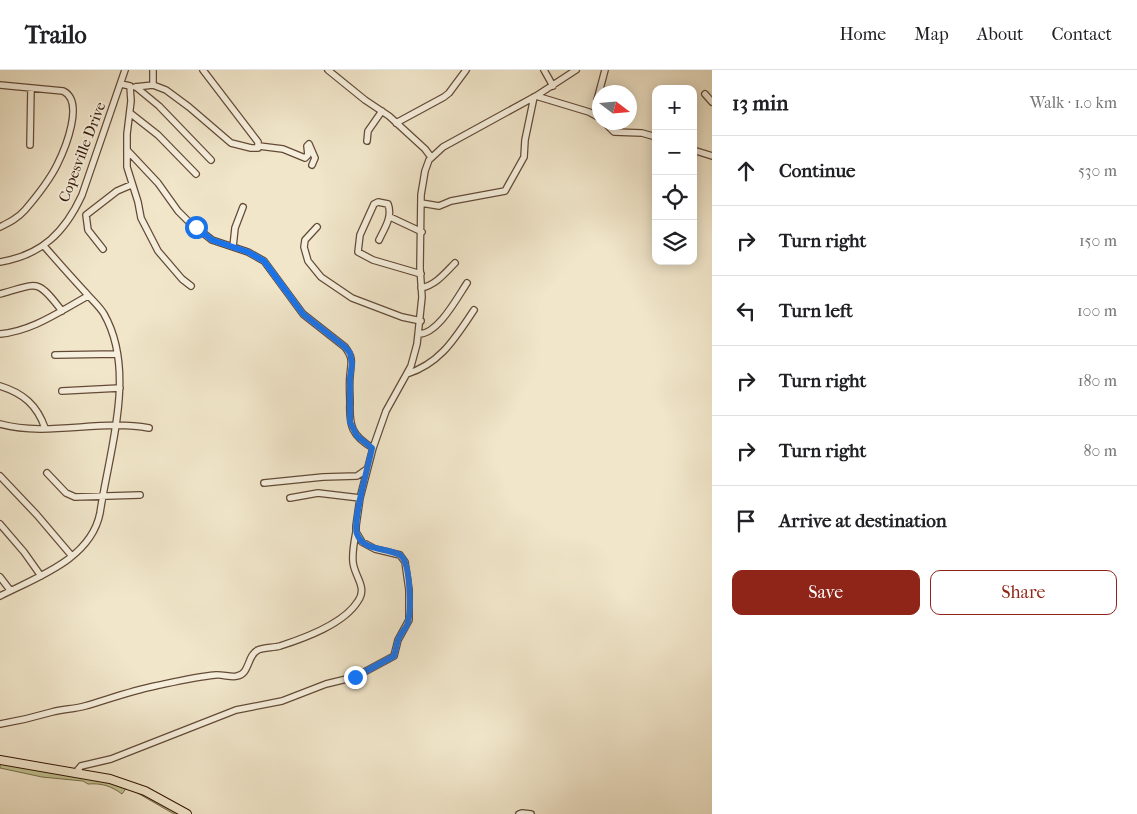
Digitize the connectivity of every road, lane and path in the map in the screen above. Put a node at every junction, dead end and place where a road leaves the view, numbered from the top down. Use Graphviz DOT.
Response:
graph roads {
  1 [pos="125,70"];
  2 [pos="154,70"];
  3 [pos="203,70"];
  4 [pos="328,70"];
  5 [pos="466,70"];
  6 [pos="544,70"];
  7 [pos="576,70"];
  8 [pos="605,70"];
  9 [pos="120,84"];
  10 [pos="0,85"];
  11 [pos="601,85"];
  12 [pos="153,86"];
  13 [pos="553,86"];
  14 [pos="133,87"];
  15 [pos="31,88"];
  16 [pos="705,94"];
  17 [pos="535,97"];
  18 [pos="712,102"];
  19 [pos="382,111"];
  20 [pos="592,113"];
  21 [pos="130,114"];
  22 [pos="396,122"];
  23 [pos="612,130"];
  24 [pos="652,136"];
  25 [pos="366,140"];
  26 [pos="30,145"];
  27 [pos="259,146"];
  28 [pos="127,150"];
  29 [pos="697,151"];
  30 [pos="712,156"];
  31 [pos="431,157"];
  32 [pos="211,160"];
  33 [pos="312,165"];
  34 [pos="196,174"];
  35 [pos="131,185"];
  36 [pos="421,203"];
  37 [pos="243,207"];
  38 [pos="390,217"];
  39 [pos="0,227"];
  40 [pos="317,227"];
  41 [pos="422,232"];
  42 [pos="379,240"];
  43 [pos="44,246"];
  44 [pos="233,247"];
  45 [pos="104,249"];
  46 [pos="0,262"];
  47 [pos="455,263"];
  48 [pos="421,274"];
  49 [pos="467,283"];
  50 [pos="191,286"];
  51 [pos="421,288"];
  52 [pos="0,294"];
  53 [pos="88,296"];
  54 [pos="474,310"];
  55 [pos="62,311"];
  56 [pos="421,321"];
  57 [pos="0,334"];
  58 [pos="419,334"];
  59 [pos="117,354"];
  60 [pos="55,355"];
  61 [pos="407,374"];
  62 [pos="0,386"];
  63 [pos="120,388"];
  64 [pos="62,391"];
  65 [pos="0,424"];
  66 [pos="115,424"];
  67 [pos="45,428"];
  68 [pos="149,428"];
  69 [pos="372,448"];
  70 [pos="367,470"];
  71 [pos="47,474"];
  72 [pos="0,476"];
  73 [pos="264,483"];
  74 [pos="140,495"];
  75 [pos="102,497"];
  76 [pos="290,498"];
  77 [pos="360,498"];
  78 [pos="0,524"];
  79 [pos="356,532"];
  80 [pos="71,556"];
  81 [pos="41,576"];
  82 [pos="0,577"];
  83 [pos="10,590"];
  84 [pos="0,596"];
  85 [pos="0,724"];
  86 [pos="0,760"];
  87 [pos="76,772"];
  88 [pos="187,814"];
  89 [pos="519,814"];
  90 [pos="531,814"];
  1 -- 9 [label="street, Copesville Drive"];
  2 -- 12 [label="street"];
  3 -- 27 [label="street"];
  4 -- 19 [label="street"];
  5 -- 22 [label="street"];
  6 -- 13 [label="street"];
  7 -- 13 [label="street"];
  8 -- 11 [label="street"];
  9 -- 14 [label="street"];
  9 -- 43 [label="street, Copesville Drive"];
  10 -- 15 [label="street"];
  12 -- 14 [label="street"];
  12 -- 27 [label="street"];
  13 -- 17 [label="street"];
  14 -- 21 [label="street"];
  14 -- 32 [label="street"];
  15 -- 26 [label="street"];
  15 -- 39 [label="street"];
  16 -- 18 [label="street"];
  17 -- 20 [label="street"];
  17 -- 31 [label="street"];
  17 -- 36 [label="street"];
  19 -- 22 [label="street"];
  19 -- 25 [label="street"];
  21 -- 28 [label="street"];
  21 -- 34 [label="street"];
  22 -- 31 [label="street"];
  23 -- 24 [label="street"];
  27 -- 33 [label="street"];
  28 -- 35 [label="street"];
  28 -- 44 [label="street"];
  29 -- 30 [label="street"];
  31 -- 36 [label="street"];
  35 -- 45 [label="street"];
  35 -- 50 [label="street"];
  36 -- 41 [label="street"];
  37 -- 44 [label="street"];
  38 -- 41 [label="street"];
  38 -- 42 [label="street"];
  38 -- 48 [label="street"];
  40 -- 56 [label="street"];
  41 -- 48 [label="street"];
  43 -- 46 [label="street, Copesville Drive"];
  43 -- 53 [label="street"];
  44 -- 69 [label="street"];
  47 -- 51 [label="street"];
  48 -- 51 [label="street"];
  49 -- 58 [label="street"];
  51 -- 56 [label="street"];
  52 -- 55 [label="street"];
  53 -- 55 [label="street"];
  53 -- 59 [label="street"];
  54 -- 61 [label="street"];
  55 -- 57 [label="street"];
  56 -- 58 [label="street"];
  58 -- 61 [label="street"];
  59 -- 60 [label="street"];
  59 -- 63 [label="street"];
  61 -- 69 [label="street"];
  62 -- 67 [label="street"];
  63 -- 64 [label="street"];
  63 -- 66 [label="street"];
  65 -- 67 [label="street"];
  66 -- 67 [label="street"];
  66 -- 68 [label="street"];
  66 -- 75 [label="street"];
  69 -- 70 [label="street"];
  70 -- 73 [label="street"];
  70 -- 77 [label="street"];
  71 -- 75 [label="street"];
  72 -- 80 [label="street"];
  74 -- 75 [label="street"];
  75 -- 80 [label="street"];
  76 -- 77 [label="street"];
  77 -- 79 [label="street"];
  78 -- 81 [label="street"];
  79 -- 85 [label="street"];
  79 -- 87 [label="street"];
  80 -- 81 [label="street"];
  81 -- 83 [label="street"];
  82 -- 83 [label="street"];
  83 -- 84 [label="street"];
  86 -- 87 [label="main road"];
  87 -- 88 [label="main road"];
  89 -- 90 [label="street"];
}
